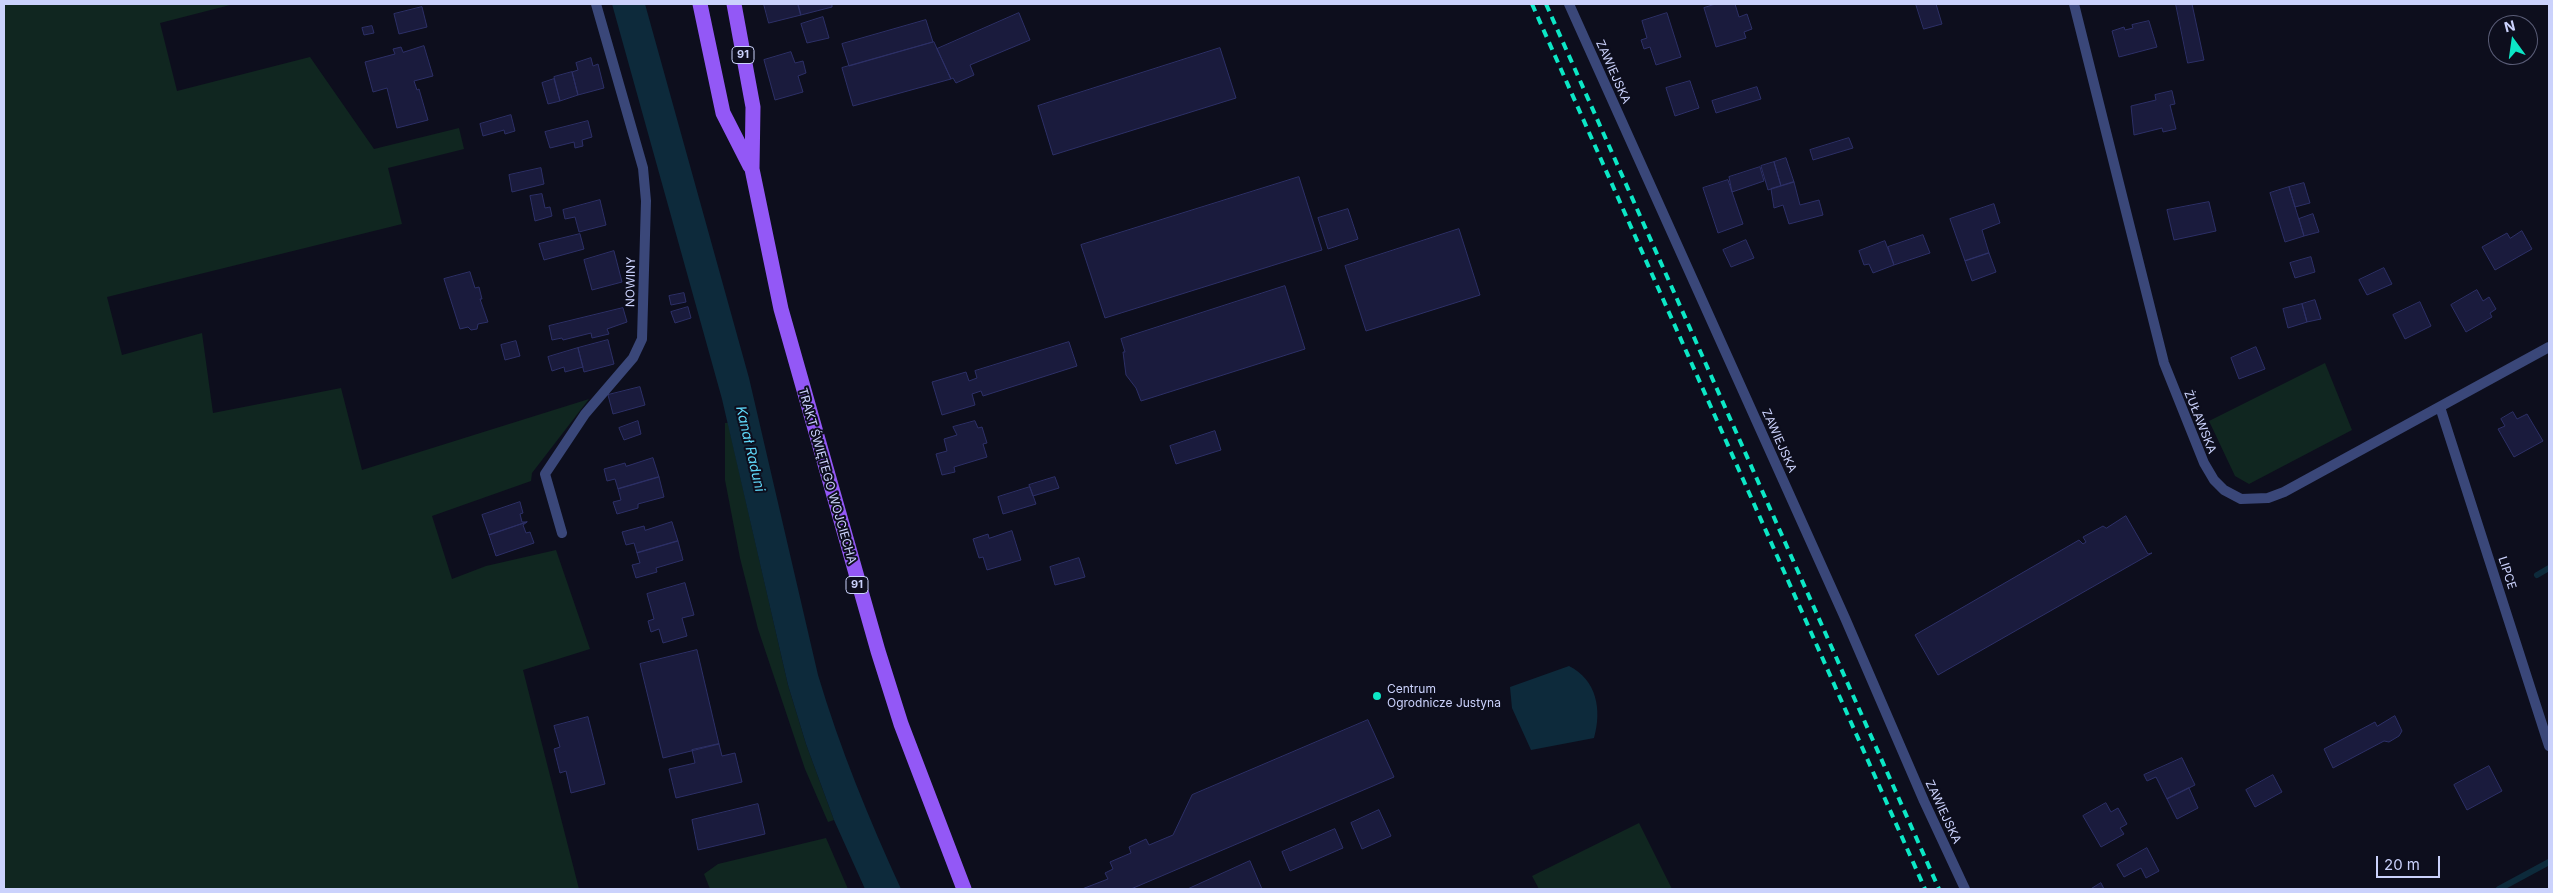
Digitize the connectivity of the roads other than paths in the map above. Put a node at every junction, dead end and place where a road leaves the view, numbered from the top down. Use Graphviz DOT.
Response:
graph roads {
  1 [pos="596,4"];
  2 [pos="700,4"];
  3 [pos="734,4"];
  4 [pos="1569,4"];
  5 [pos="2074,4"];
  6 [pos="752,169"];
  7 [pos="2549,347"];
  8 [pos="2440,407"];
  9 [pos="562,533"];
  10 [pos="2549,746"];
  11 [pos="964,889"];
  12 [pos="1965,889"];
  1 -- 9 [label="street, NOWINY"];
  2 -- 6 [label="main road, TRAKT ŚWIĘTEGO WOJCIECHA / 91"];
  3 -- 6 [label="main road, TRAKT ŚWIĘTEGO WOJCIECHA / 91"];
  4 -- 12 [label="street, ZAWIEJSKA"];
  5 -- 8 [label="street, ŻUŁAWSKA"];
  6 -- 11 [label="main road, TRAKT ŚWIĘTEGO WOJCIECHA / 91"];
  7 -- 8 [label="street, ŻUŁAWSKA"];
  8 -- 10 [label="street, LIPCE"];
}
